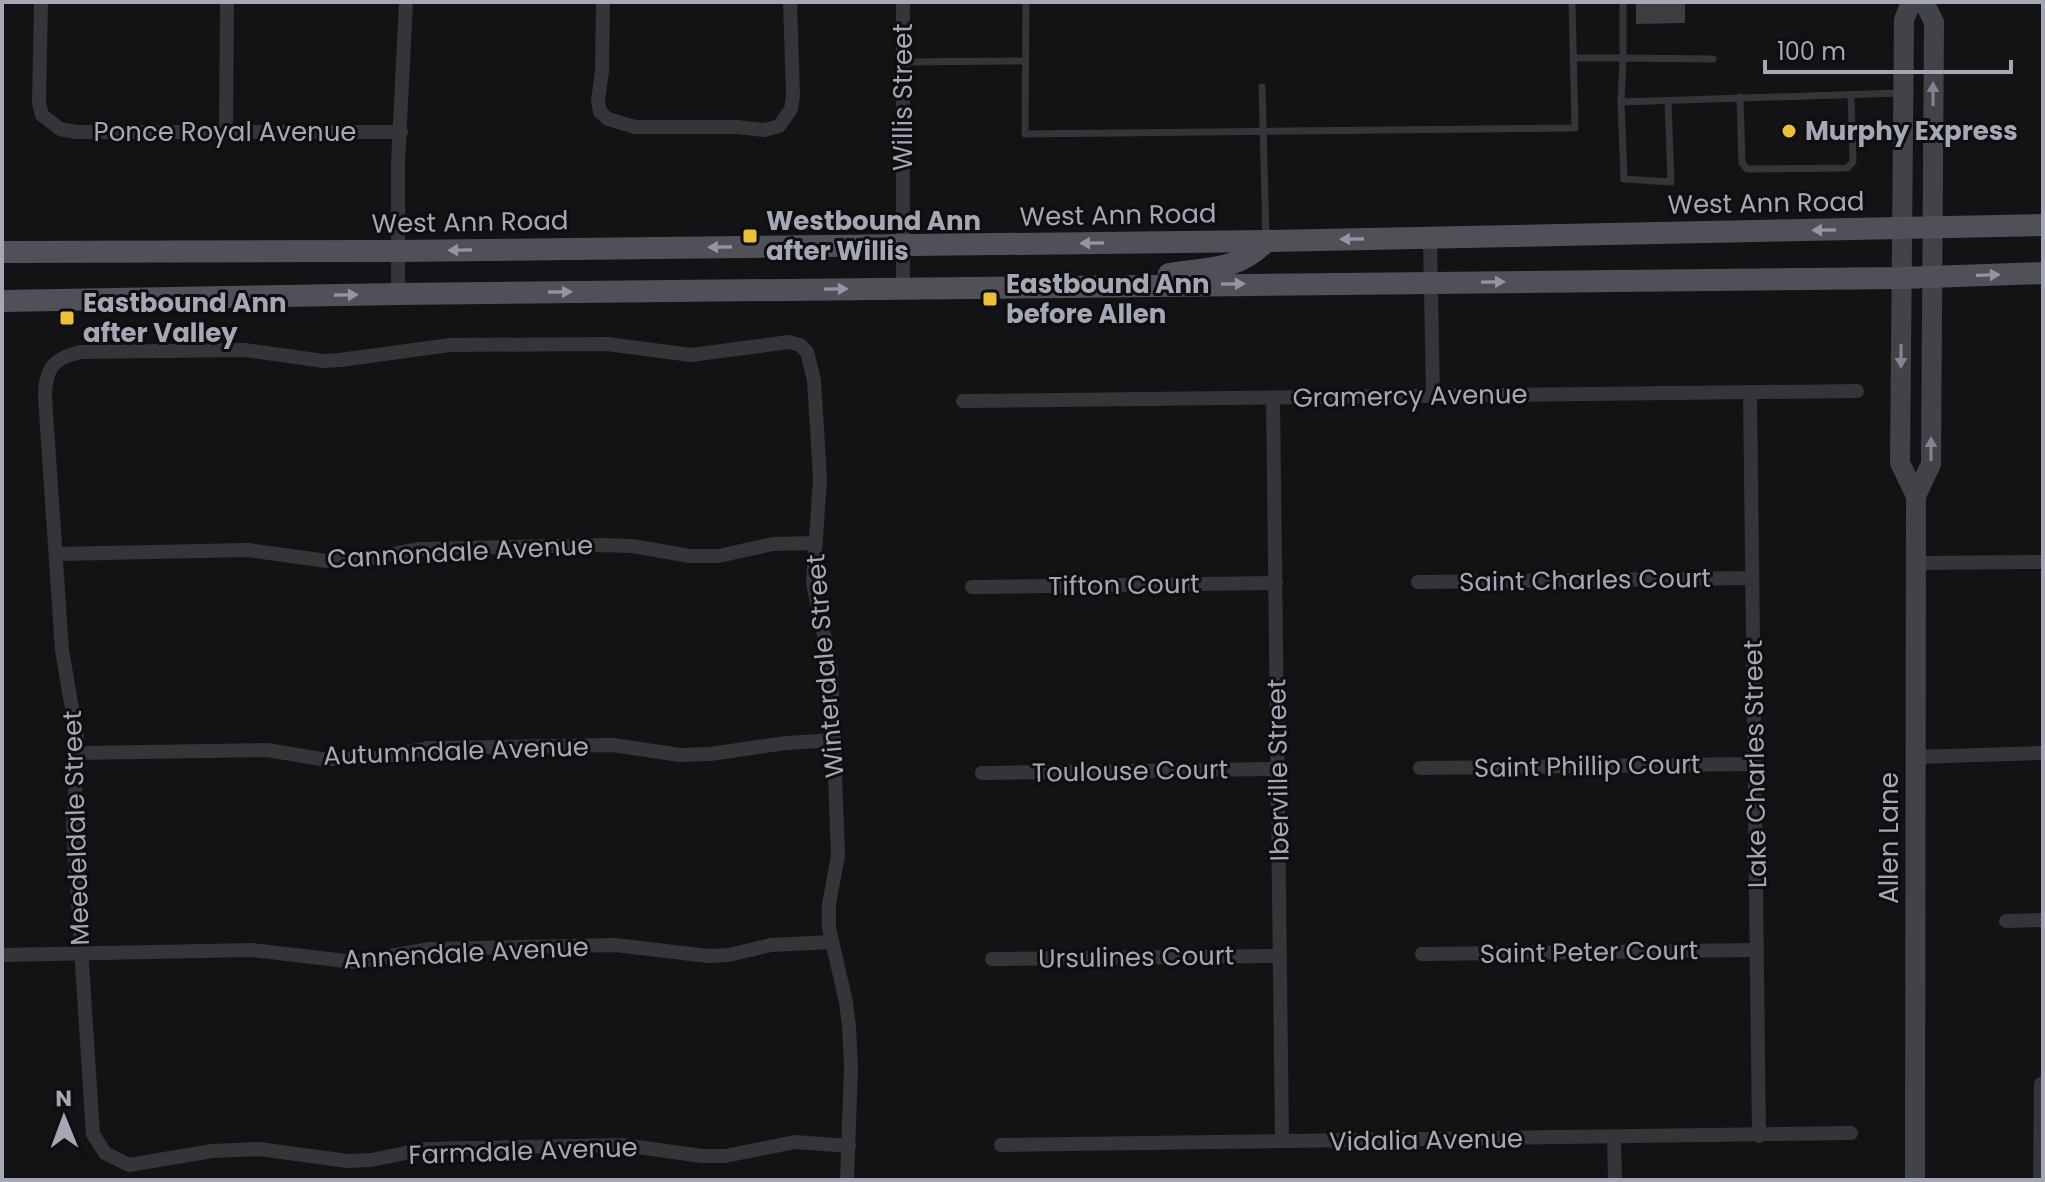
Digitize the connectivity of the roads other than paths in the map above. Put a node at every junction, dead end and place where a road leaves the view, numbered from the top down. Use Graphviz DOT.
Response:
graph roads {
  1 [pos="41,2"];
  2 [pos="227,2"];
  3 [pos="406,2"];
  4 [pos="603,2"];
  5 [pos="790,2"];
  6 [pos="903,2"];
  7 [pos="1026,2"];
  8 [pos="1572,2"];
  9 [pos="1623,2"];
  10 [pos="1911,2"];
  11 [pos="1924,2"];
  12 [pos="1573,58"];
  13 [pos="1623,58"];
  14 [pos="1713,59"];
  15 [pos="1025,61"];
  16 [pos="902,62"];
  17 [pos="1262,87"];
  18 [pos="1903,93"];
  19 [pos="1851,95"];
  20 [pos="1740,97"];
  21 [pos="1621,102"];
  22 [pos="1668,102"];
  23 [pos="226,132"];
  24 [pos="401,132"];
  25 [pos="1263,132"];
  26 [pos="2043,225"];
  27 [pos="1933,228"];
  28 [pos="1902,229"];
  29 [pos="1430,238"];
  30 [pos="1266,241"];
  31 [pos="903,245"];
  32 [pos="397,251"];
  33 [pos="2,252"];
  34 [pos="2043,273"];
  35 [pos="1932,277"];
  36 [pos="1902,278"];
  37 [pos="1431,282"];
  38 [pos="1084,286"];
  39 [pos="903,288"];
  40 [pos="398,294"];
  41 [pos="2,301"];
  42 [pos="58,360"];
  43 [pos="1857,391"];
  44 [pos="1750,392"];
  45 [pos="1433,396"];
  46 [pos="1273,398"];
  47 [pos="963,401"];
  48 [pos="1916,496"];
  49 [pos="814,543"];
  50 [pos="56,554"];
  51 [pos="2043,562"];
  52 [pos="1916,563"];
  53 [pos="1752,578"];
  54 [pos="1418,582"];
  55 [pos="1276,583"];
  56 [pos="972,587"];
  57 [pos="834,740"];
  58 [pos="78,753"];
  59 [pos="2043,753"];
  60 [pos="1915,757"];
  61 [pos="1755,764"];
  62 [pos="1420,768"];
  63 [pos="1278,769"];
  64 [pos="982,773"];
  65 [pos="2043,920"];
  66 [pos="2006,921"];
  67 [pos="832,942"];
  68 [pos="1757,950"];
  69 [pos="82,954"];
  70 [pos="1422,954"];
  71 [pos="2,955"];
  72 [pos="1280,956"];
  73 [pos="992,959"];
  74 [pos="2041,1084"];
  75 [pos="1851,1133"];
  76 [pos="1759,1136"];
  77 [pos="1614,1138"];
  78 [pos="1282,1141"];
  79 [pos="1001,1145"];
  80 [pos="849,1146"];
  81 [pos="105,1153"];
  82 [pos="847,1180"];
  83 [pos="1615,1180"];
  84 [pos="1915,1180"];
  85 [pos="2040,1180"];
  1 -- 23 [label="street, Ponce Royal Avenue"];
  2 -- 23 [label="street"];
  3 -- 24 [label="street"];
  4 -- 5 [label="street"];
  6 -- 16 [label="street, Willis Street"];
  7 -- 15 [label="lane"];
  8 -- 12 [label="lane"];
  9 -- 13 [label="lane"];
  10 -- 18 [label="main road, Allen Lane"];
  27 -- 11 [label="main road, Allen Lane, one-way"];
  12 -- 13 [label="lane"];
  12 -- 25 [label="lane"];
  13 -- 14 [label="lane"];
  13 -- 21 [label="lane"];
  15 -- 16 [label="lane"];
  15 -- 25 [label="lane"];
  16 -- 31 [label="street, Willis Street"];
  17 -- 25 [label="lane"];
  18 -- 19 [label="lane"];
  18 -- 28 [label="main road, Allen Lane"];
  19 -- 20 [label="lane"];
  19 -- 20 [label="lane"];
  20 -- 22 [label="lane"];
  21 -- 22 [label="lane"];
  21 -- 22 [label="lane"];
  23 -- 24 [label="street, Ponce Royal Avenue"];
  24 -- 32 [label="street"];
  25 -- 30 [label="lane"];
  26 -- 27 [label="main road, West Ann Road"];
  27 -- 28 [label="main road, West Ann Road"];
  27 -- 35 [label="main road, Allen Lane"];
  28 -- 29 [label="main road, West Ann Road, one-way"];
  28 -- 36 [label="main road, Allen Lane"];
  29 -- 30 [label="main road, West Ann Road, one-way"];
  29 -- 37 [label="street"];
  30 -- 31 [label="main road, West Ann Road, one-way"];
  30 -- 38 [label="main road"];
  31 -- 32 [label="main road, West Ann Road, one-way"];
  31 -- 39 [label="street, Willis Street"];
  32 -- 33 [label="main road, West Ann Road"];
  32 -- 40 [label="street"];
  35 -- 34 [label="main road, one-way"];
  35 -- 36 [label="main road"];
  48 -- 35 [label="main road, Allen Lane, one-way"];
  37 -- 36 [label="main road, one-way"];
  36 -- 48 [label="main road, Allen Lane, one-way"];
  38 -- 37 [label="main road, one-way"];
  37 -- 45 [label="street"];
  38 -- 39 [label="main road"];
  40 -- 39 [label="main road, one-way"];
  41 -- 40 [label="main road, one-way"];
  42 -- 49 [label="street, Winterdale Street"];
  42 -- 50 [label="street, Meedeldale Street"];
  43 -- 44 [label="street, Gramercy Avenue"];
  44 -- 45 [label="street, Gramercy Avenue"];
  44 -- 53 [label="street, Lake Charles Street"];
  45 -- 46 [label="street, Gramercy Avenue"];
  46 -- 47 [label="street, Gramercy Avenue"];
  46 -- 55 [label="street, Iberville Street"];
  48 -- 52 [label="main road, Allen Lane"];
  49 -- 50 [label="street, Cannondale Avenue"];
  49 -- 57 [label="street, Winterdale Street"];
  50 -- 58 [label="street, Meedeldale Street"];
  51 -- 52 [label="street"];
  52 -- 60 [label="main road, Allen Lane"];
  53 -- 54 [label="street, Saint Charles Court"];
  53 -- 61 [label="street, Lake Charles Street"];
  55 -- 56 [label="street, Tifton Court"];
  55 -- 63 [label="street, Iberville Street"];
  57 -- 58 [label="street, Autumndale Avenue"];
  57 -- 67 [label="street, Winterdale Street"];
  58 -- 69 [label="street, Meedeldale Street"];
  59 -- 60 [label="street"];
  60 -- 84 [label="main road, Allen Lane"];
  61 -- 62 [label="street, Saint Phillip Court"];
  61 -- 68 [label="street, Lake Charles Street"];
  63 -- 64 [label="street, Toulouse Court"];
  63 -- 72 [label="street, Iberville Street"];
  65 -- 66 [label="street"];
  67 -- 69 [label="street, Annendale Avenue"];
  67 -- 80 [label="street, Winterdale Street"];
  68 -- 70 [label="street, Saint Peter Court"];
  68 -- 76 [label="street, Lake Charles Street"];
  69 -- 71 [label="street, Annendale Avenue"];
  69 -- 81 [label="street, Meedeldale Street"];
  72 -- 73 [label="street, Ursulines Court"];
  72 -- 78 [label="street, Iberville Street"];
  74 -- 85 [label="street"];
  75 -- 76 [label="street, Vidalia Avenue"];
  76 -- 77 [label="street, Vidalia Avenue"];
  77 -- 78 [label="street, Vidalia Avenue"];
  77 -- 83 [label="street"];
  78 -- 79 [label="street, Vidalia Avenue"];
  80 -- 81 [label="street, Farmdale Avenue"];
  80 -- 82 [label="street, Winterdale Street"];
}
